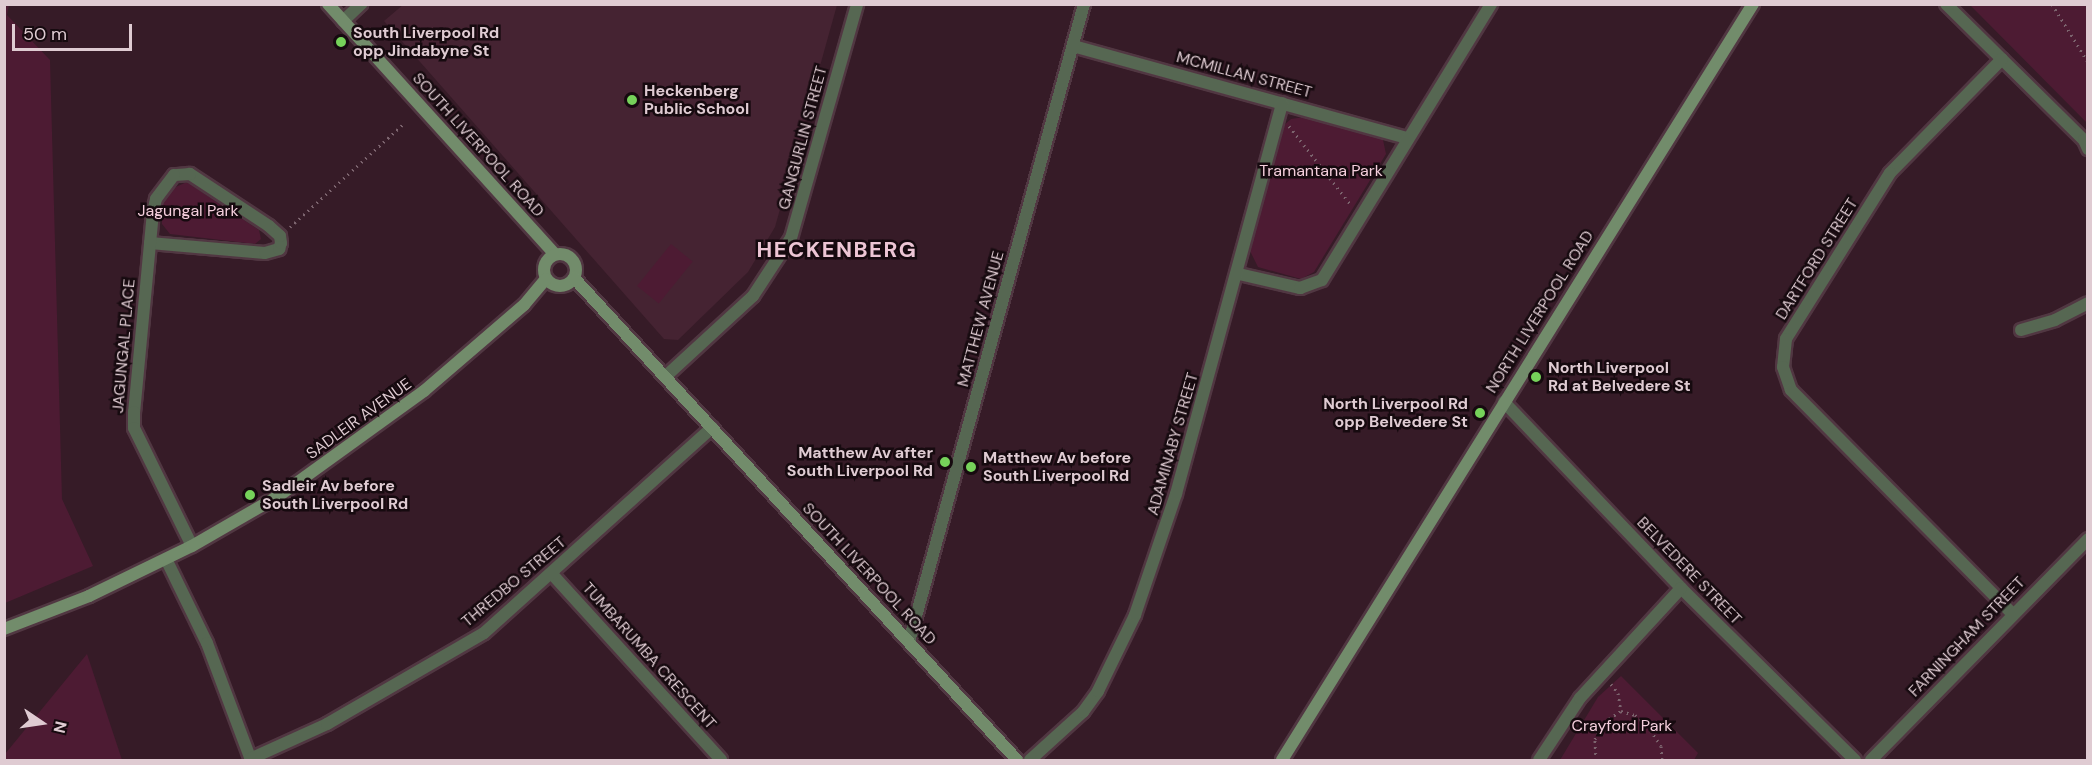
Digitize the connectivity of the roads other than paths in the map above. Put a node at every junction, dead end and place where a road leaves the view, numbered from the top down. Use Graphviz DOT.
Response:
graph roads {
  1 [pos="328,4"];
  2 [pos="361,4"];
  3 [pos="857,4"];
  4 [pos="1084,4"];
  5 [pos="1491,4"];
  6 [pos="1753,4"];
  7 [pos="1946,4"];
  8 [pos="344,21"];
  9 [pos="1073,46"];
  10 [pos="2001,59"];
  11 [pos="1282,103"];
  12 [pos="1406,138"];
  13 [pos="2088,149"];
  14 [pos="150,243"];
  15 [pos="555,254"];
  16 [pos="1239,274"];
  17 [pos="574,278"];
  18 [pos="546,279"];
  19 [pos="2088,303"];
  20 [pos="2021,330"];
  21 [pos="666,376"];
  22 [pos="1504,402"];
  23 [pos="712,429"];
  24 [pos="2088,539"];
  25 [pos="192,546"];
  26 [pos="166,559"];
  27 [pos="552,574"];
  28 [pos="1681,588"];
  29 [pos="2012,613"];
  30 [pos="4,629"];
  31 [pos="909,642"];
  32 [pos="250,760"];
  33 [pos="721,760"];
  34 [pos="1017,760"];
  35 [pos="1030,760"];
  36 [pos="1282,760"];
  37 [pos="1539,760"];
  38 [pos="1855,760"];
  39 [pos="1871,760"];
  1 -- 8 [label="main road, SOUTH LIVERPOOL ROAD"];
  2 -- 8 [label="street"];
  3 -- 21 [label="street, GANGURLIN STREET"];
  4 -- 9 [label="street, MATTHEW AVENUE"];
  5 -- 12 [label="street"];
  6 -- 22 [label="main road, NORTH LIVERPOOL ROAD"];
  7 -- 10 [label="street"];
  8 -- 15 [label="main road, SOUTH LIVERPOOL ROAD"];
  9 -- 11 [label="street, MCMILLAN STREET"];
  9 -- 31 [label="street, MATTHEW AVENUE"];
  10 -- 13 [label="street"];
  10 -- 29 [label="street, DARTFORD STREET"];
  11 -- 12 [label="street, MCMILLAN STREET"];
  11 -- 16 [label="street, ADAMINABY STREET"];
  12 -- 16 [label="street"];
  14 -- 14 [label="street, JAGUNGAL PLACE"];
  14 -- 25 [label="street, JAGUNGAL PLACE"];
  15 -- 17 [label="main road"];
  15 -- 18 [label="main road"];
  16 -- 35 [label="street, ADAMINABY STREET"];
  17 -- 18 [label="main road"];
  17 -- 21 [label="main road, SOUTH LIVERPOOL ROAD"];
  18 -- 25 [label="main road, SADLEIR AVENUE"];
  19 -- 20 [label="street"];
  21 -- 23 [label="main road, SOUTH LIVERPOOL ROAD"];
  22 -- 28 [label="street, BELVEDERE STREET"];
  22 -- 36 [label="main road, NORTH LIVERPOOL ROAD"];
  23 -- 27 [label="street, THREDBO STREET"];
  23 -- 31 [label="main road, SOUTH LIVERPOOL ROAD"];
  24 -- 29 [label="street, FARNINGHAM STREET"];
  25 -- 26 [label="main road, SADLEIR AVENUE"];
  26 -- 30 [label="main road, SADLEIR AVENUE"];
  26 -- 32 [label="street"];
  27 -- 32 [label="street, THREDBO STREET"];
  27 -- 33 [label="street, TUMBARUMBA CRESCENT"];
  28 -- 37 [label="street"];
  28 -- 38 [label="street, BELVEDERE STREET"];
  29 -- 39 [label="street, FARNINGHAM STREET"];
  31 -- 34 [label="main road, SOUTH LIVERPOOL ROAD"];
}
